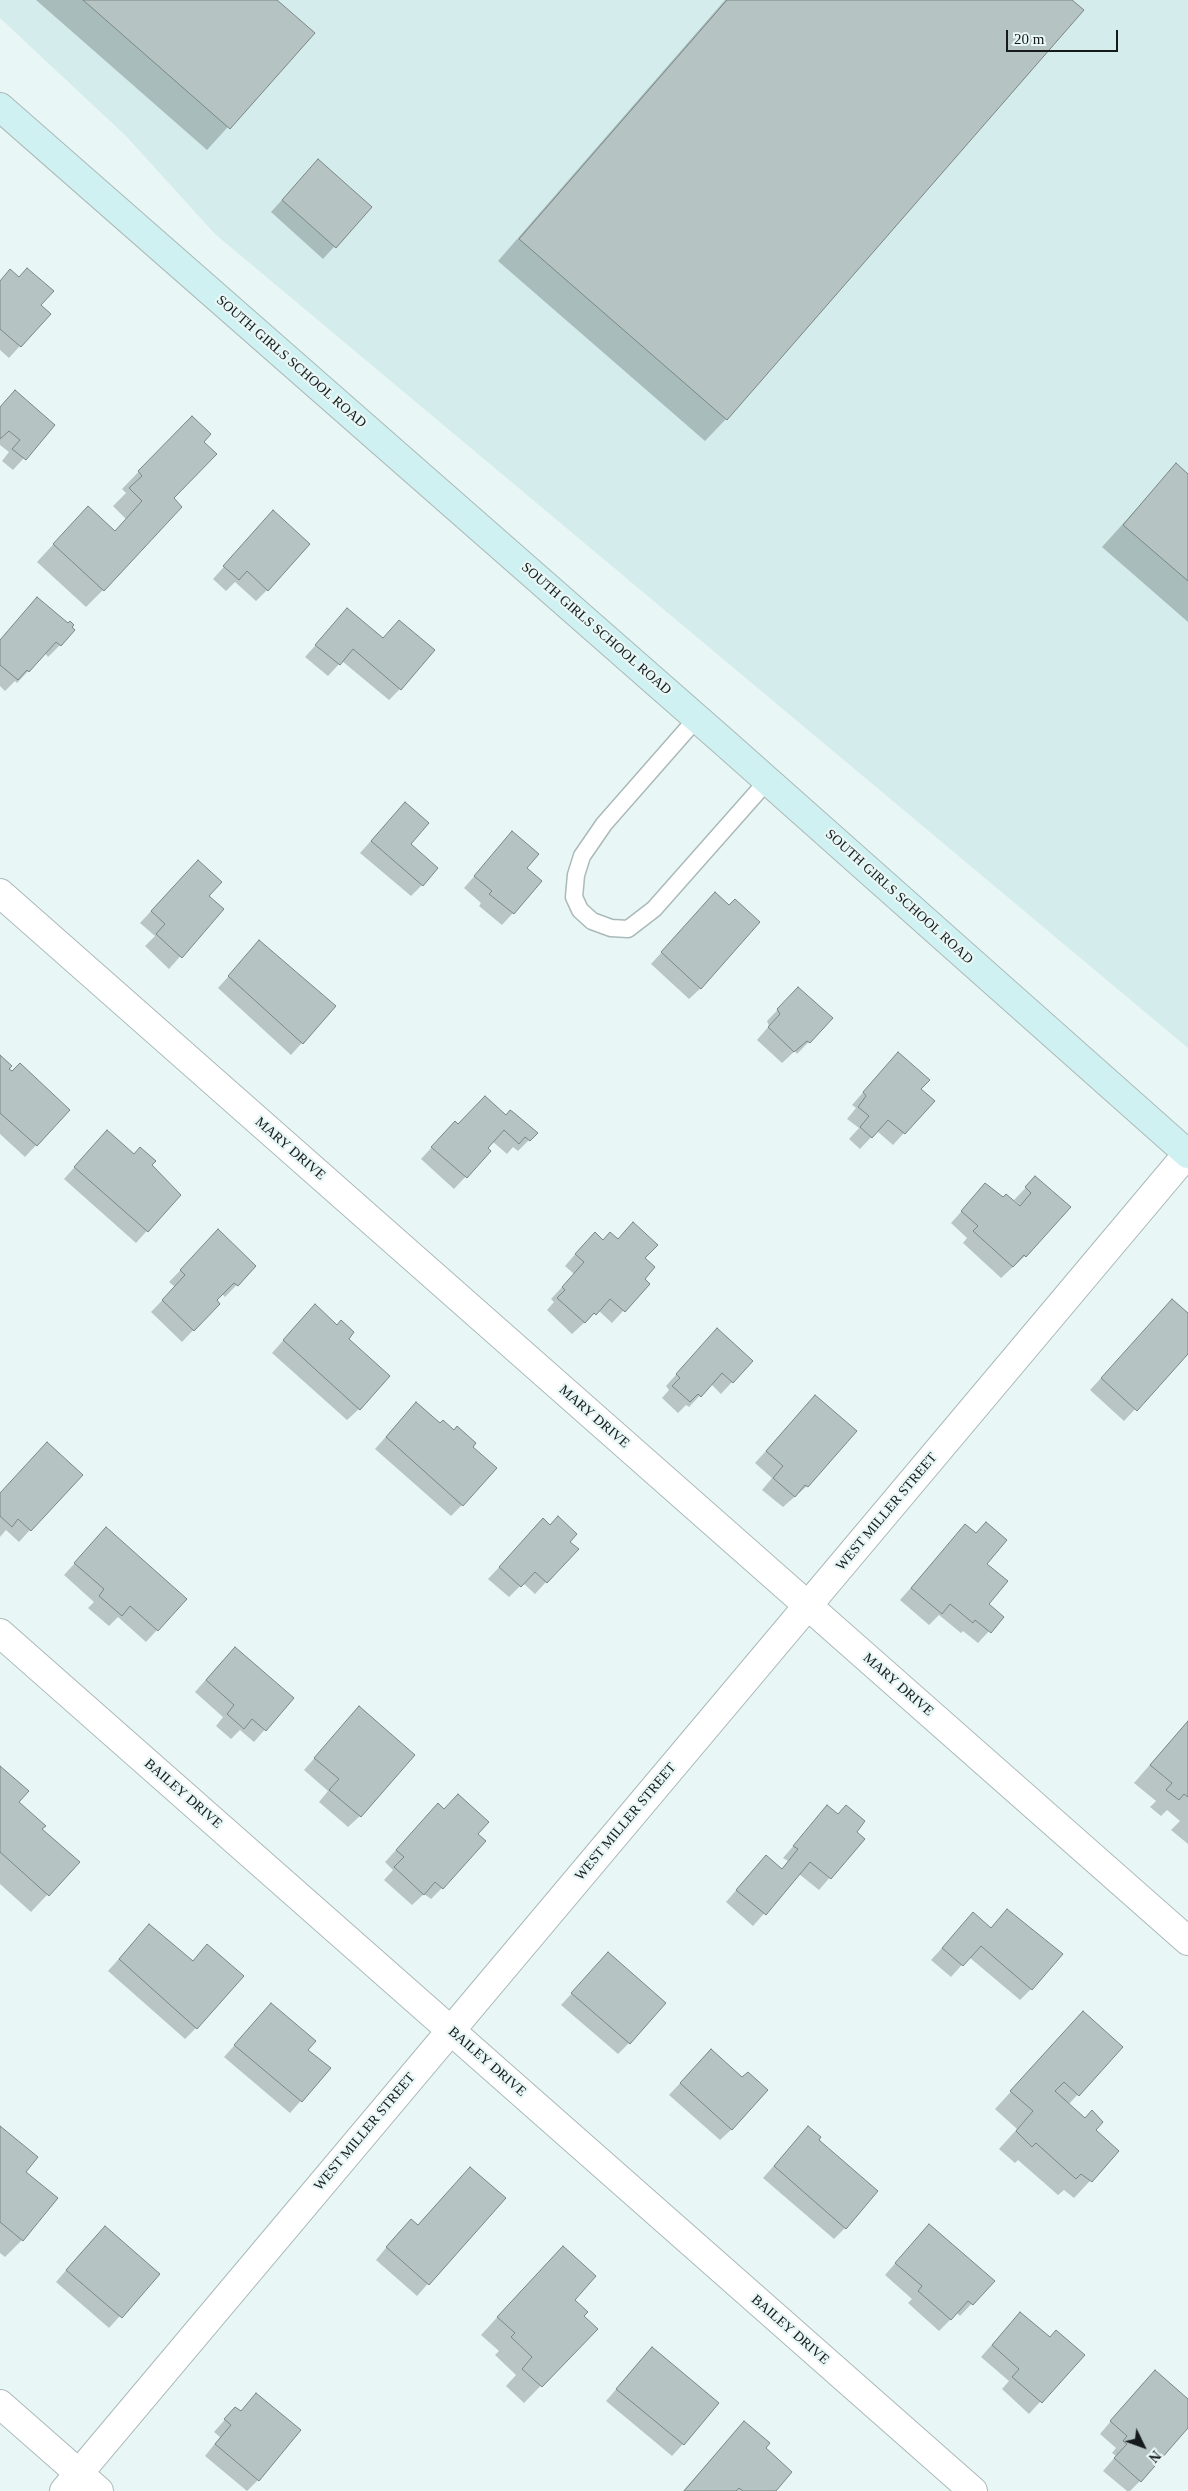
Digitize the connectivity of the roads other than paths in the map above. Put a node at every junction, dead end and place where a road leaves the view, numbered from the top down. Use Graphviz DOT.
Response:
graph roads {
  1 [pos="0,107"];
  2 [pos="697,718"];
  3 [pos="768,780"];
  4 [pos="0,893"];
  5 [pos="1188,1154"];
  6 [pos="808,1606"];
  7 [pos="0,1633"];
  8 [pos="1188,1941"];
  9 [pos="450,2030"];
  10 [pos="0,2404"];
  11 [pos="81,2485"];
  12 [pos="973,2491"];
  1 -- 2 [label="main road, SOUTH GIRLS SCHOOL ROAD"];
  2 -- 3 [label="main road, SOUTH GIRLS SCHOOL ROAD"];
  2 -- 3 [label="lane"];
  3 -- 5 [label="main road, SOUTH GIRLS SCHOOL ROAD"];
  4 -- 6 [label="street, MARY DRIVE"];
  5 -- 6 [label="street, WEST MILLER STREET"];
  6 -- 8 [label="street, MARY DRIVE"];
  6 -- 9 [label="street, WEST MILLER STREET"];
  7 -- 9 [label="street, BAILEY DRIVE"];
  9 -- 11 [label="street, WEST MILLER STREET"];
  9 -- 12 [label="street, BAILEY DRIVE"];
  10 -- 11 [label="street"];
}
